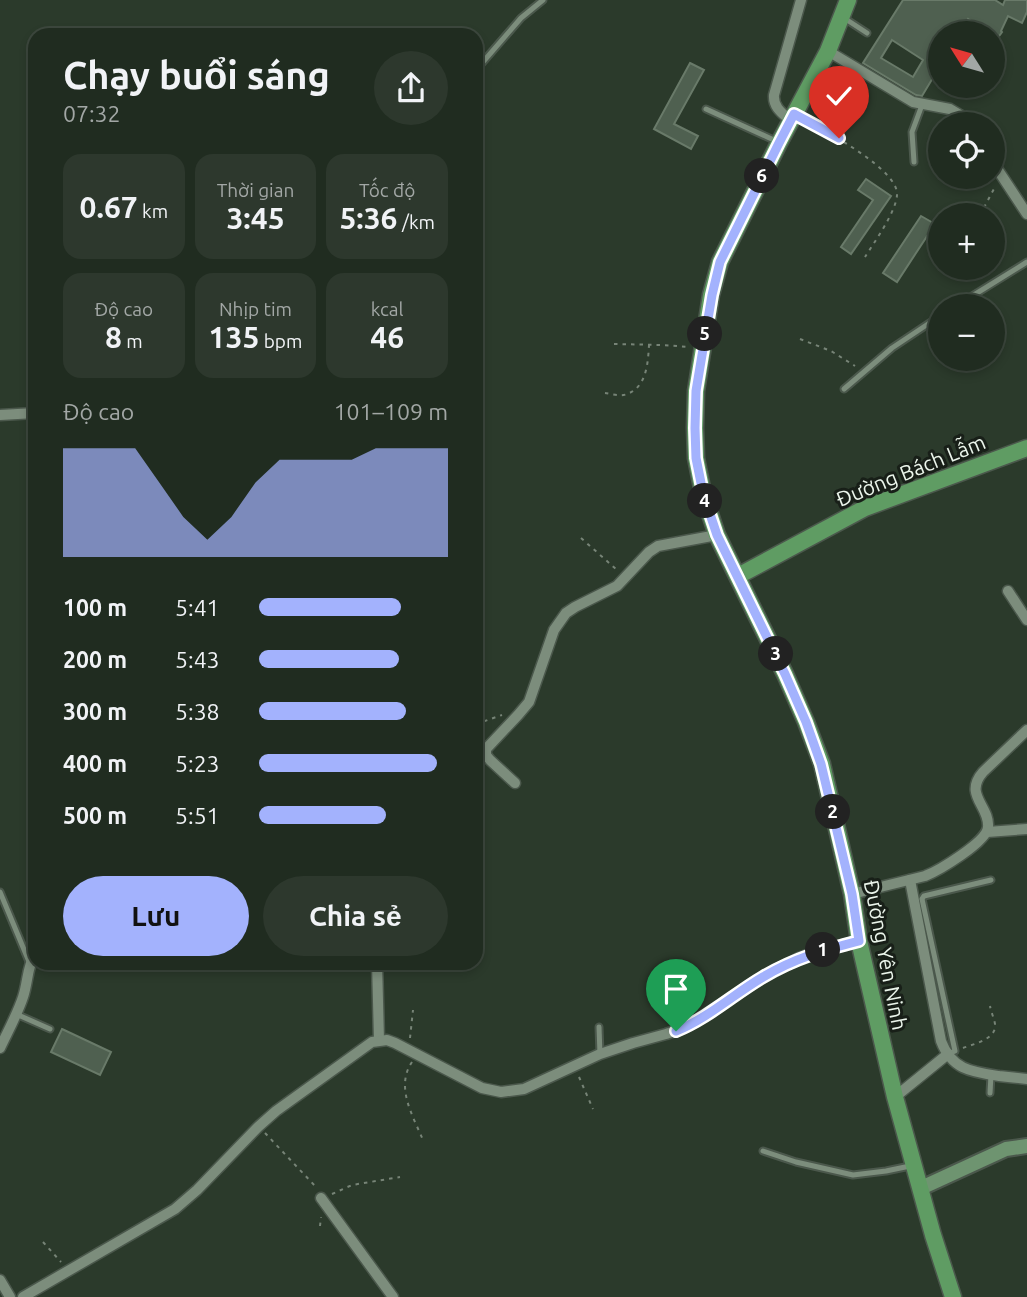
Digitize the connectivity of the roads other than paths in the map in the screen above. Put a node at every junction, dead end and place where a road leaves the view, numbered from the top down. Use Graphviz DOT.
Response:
graph roads {
  1 [pos="542,0"];
  2 [pos="801,0"];
  3 [pos="848,0"];
  4 [pos="842,16"];
  5 [pos="867,33"];
  6 [pos="828,51"];
  7 [pos="483,62"];
  8 [pos="922,105"];
  9 [pos="706,108"];
  10 [pos="955,112"];
  11 [pos="792,118"];
  12 [pos="779,143"];
  13 [pos="914,162"];
  14 [pos="1005,181"];
  15 [pos="1027,214"];
  16 [pos="1027,262"];
  17 [pos="975,294"];
  18 [pos="928,324"];
  19 [pos="844,389"];
  20 [pos="28,413"];
  21 [pos="0,415"];
  22 [pos="1027,448"];
  23 [pos="717,535"];
  24 [pos="738,576"];
  25 [pos="1009,591"];
  26 [pos="1027,620"];
  27 [pos="1027,730"];
  28 [pos="514,783"];
  29 [pos="1027,829"];
  30 [pos="987,832"];
  31 [pos="910,880"];
  32 [pos="991,880"];
  33 [pos="0,892"];
  34 [pos="852,894"];
  35 [pos="859,941"];
  36 [pos="28,951"];
  37 [pos="30,970"];
  38 [pos="377,970"];
  39 [pos="16,1014"];
  40 [pos="599,1027"];
  41 [pos="50,1029"];
  42 [pos="379,1040"];
  43 [pos="0,1048"];
  44 [pos="951,1053"];
  45 [pos="600,1054"];
  46 [pos="991,1075"];
  47 [pos="1027,1079"];
  48 [pos="990,1093"];
  49 [pos="895,1097"];
  50 [pos="1027,1146"];
  51 [pos="763,1151"];
  52 [pos="914,1165"];
  53 [pos="921,1188"];
  54 [pos="321,1198"];
  55 [pos="0,1280"];
  56 [pos="10,1297"];
  57 [pos="23,1297"];
  58 [pos="393,1297"];
  59 [pos="953,1297"];
  1 -- 7 [label="lane"];
  2 -- 11 [label="street"];
  3 -- 4 [label="main road, Đường Yên Ninh"];
  4 -- 5 [label="lane"];
  4 -- 6 [label="main road, Đường Yên Ninh"];
  6 -- 8 [label="street"];
  6 -- 11 [label="main road, Đường Yên Ninh"];
  8 -- 10 [label="street"];
  8 -- 13 [label="lane"];
  9 -- 12 [label="lane"];
  11 -- 12 [label="main road, Đường Yên Ninh"];
  12 -- 23 [label="main road, Đường Yên Ninh"];
  14 -- 15 [label="street"];
  16 -- 17 [label="lane"];
  18 -- 19 [label="lane"];
  20 -- 21 [label="street"];
  22 -- 24 [label="main road, Đường Bách Lẫm"];
  23 -- 24 [label="main road, Đường Yên Ninh"];
  23 -- 28 [label="street"];
  24 -- 34 [label="main road, Đường Yên Ninh"];
  25 -- 26 [label="street"];
  27 -- 30 [label="street"];
  29 -- 30 [label="street"];
  30 -- 31 [label="street"];
  31 -- 34 [label="street"];
  31 -- 44 [label="street"];
  32 -- 44 [label="lane"];
  33 -- 36 [label="lane"];
  34 -- 35 [label="main road, Đường Yên Ninh"];
  35 -- 45 [label="street"];
  35 -- 49 [label="main road, Đường Yên Ninh"];
  37 -- 39 [label="street"];
  38 -- 42 [label="street"];
  39 -- 41 [label="lane"];
  39 -- 43 [label="street"];
  40 -- 45 [label="lane"];
  42 -- 45 [label="street"];
  42 -- 57 [label="street"];
  44 -- 46 [label="street"];
  44 -- 49 [label="street"];
  46 -- 47 [label="street"];
  46 -- 48 [label="lane"];
  49 -- 52 [label="main road, Đường Yên Ninh"];
  50 -- 53 [label="street"];
  51 -- 52 [label="lane"];
  52 -- 53 [label="main road, Đường Yên Ninh"];
  53 -- 59 [label="main road, Đường Yên Ninh"];
  54 -- 58 [label="street"];
  55 -- 56 [label="street"];
}
